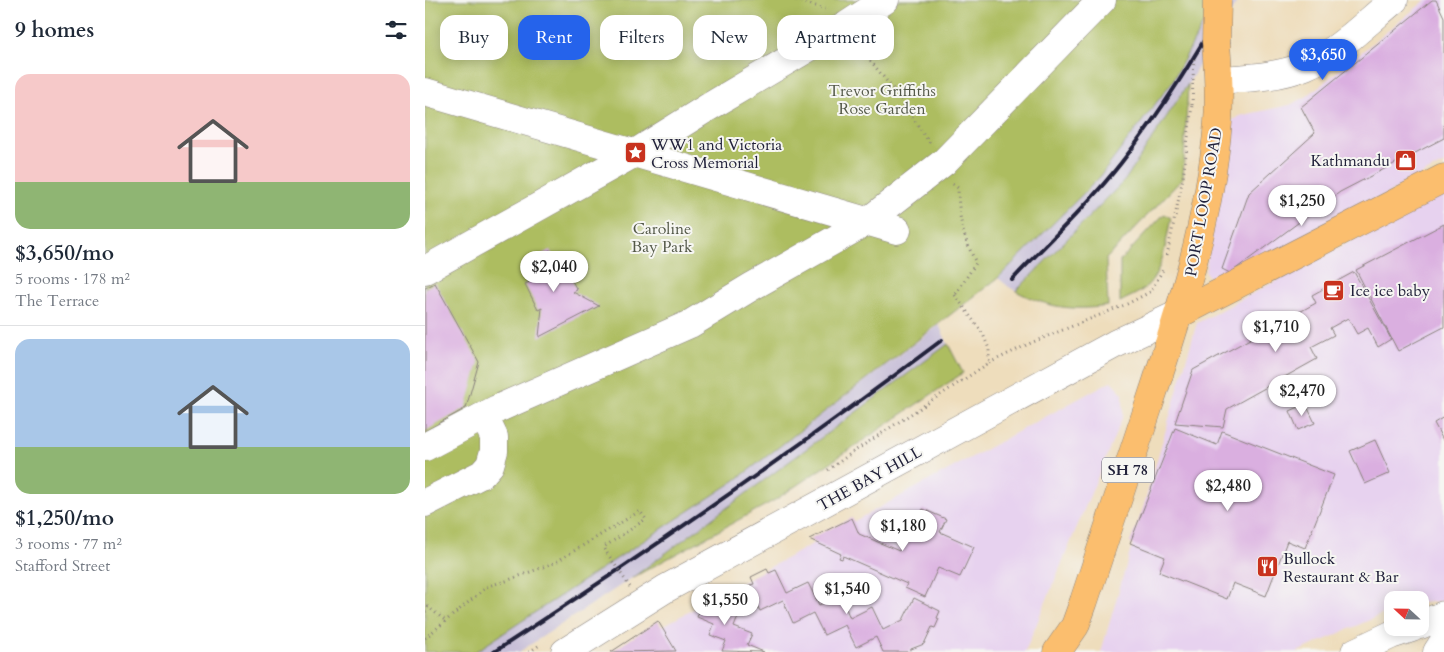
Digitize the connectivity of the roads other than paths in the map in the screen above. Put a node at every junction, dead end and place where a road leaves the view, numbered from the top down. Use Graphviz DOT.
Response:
graph roads {
  1 [pos="885,0"];
  2 [pos="1102,0"];
  3 [pos="1217,0"];
  4 [pos="1394,0"];
  5 [pos="1219,80"];
  6 [pos="425,92"];
  7 [pos="635,153"];
  8 [pos="1444,178"];
  9 [pos="868,221"];
  10 [pos="897,230"];
  11 [pos="425,270"];
  12 [pos="1179,314"];
  13 [pos="484,416"];
  14 [pos="425,447"];
  15 [pos="425,503"];
  16 [pos="1387,636"];
  17 [pos="1414,636"];
  18 [pos="1076,639"];
  19 [pos="1444,641"];
  20 [pos="565,652"];
  21 [pos="1057,652"];
  22 [pos="1355,652"];
  23 [pos="1402,652"];
  24 [pos="1437,652"];
  1 -- 7 [label="street"];
  2 -- 9 [label="street"];
  3 -- 5 [label="main road, PORT LOOP ROAD / SH 78, bridge"];
  4 -- 5 [label="street"];
  5 -- 12 [label="main road, PORT LOOP ROAD / SH 78"];
  6 -- 7 [label="street"];
  7 -- 9 [label="street"];
  7 -- 11 [label="street"];
  8 -- 12 [label="main road"];
  9 -- 10 [label="street"];
  9 -- 13 [label="street"];
  12 -- 18 [label="main road, SH 78"];
  12 -- 20 [label="street, THE BAY HILL"];
  13 -- 14 [label="street"];
  13 -- 15 [label="street"];
  16 -- 22 [label="street"];
  17 -- 23 [label="street"];
  18 -- 21 [label="main road, SH 78"];
  19 -- 24 [label="street"];
}
